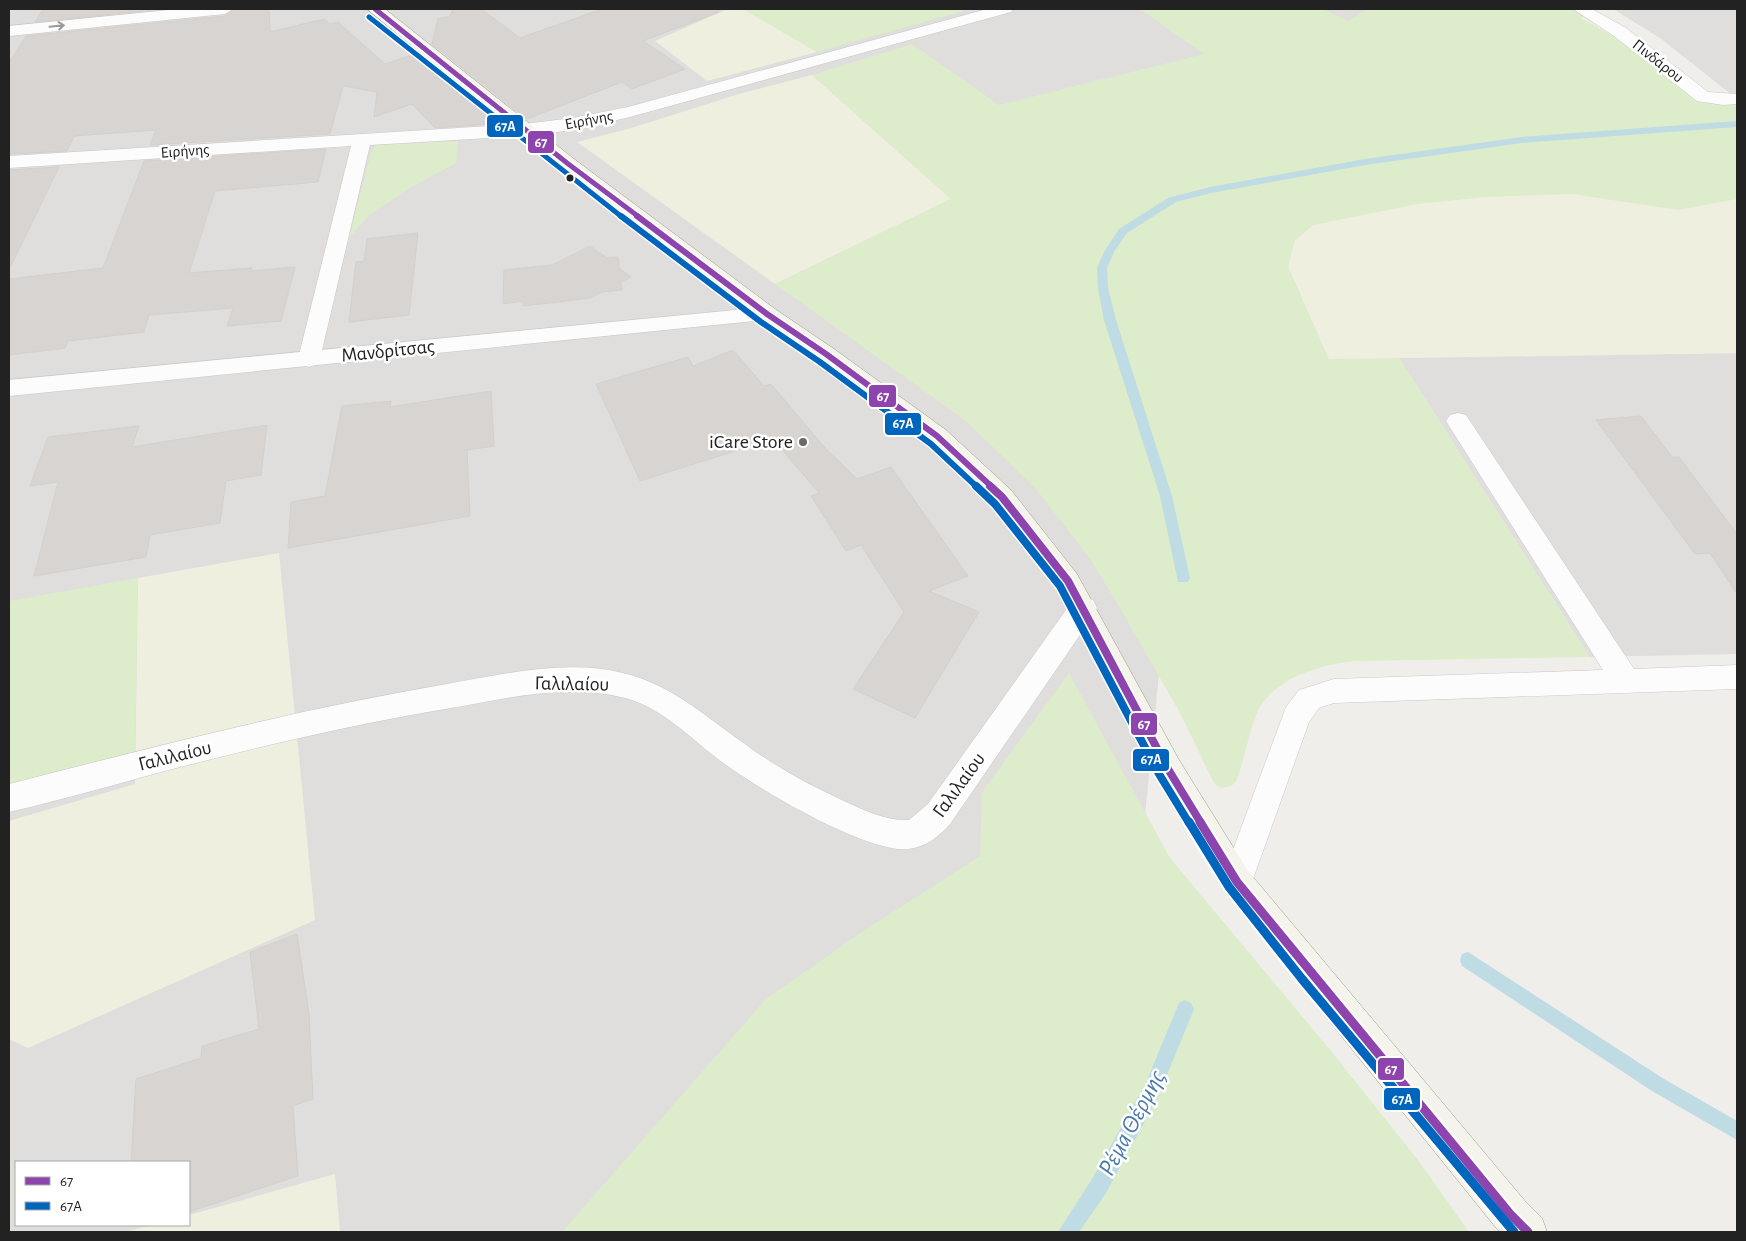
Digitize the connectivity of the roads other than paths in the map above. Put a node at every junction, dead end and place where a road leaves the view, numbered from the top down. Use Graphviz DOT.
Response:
graph roads {
  1 [pos="225,9"];
  2 [pos="375,9"];
  3 [pos="1006,9"];
  4 [pos="1581,9"];
  5 [pos="9,30"];
  6 [pos="1737,99"];
  7 [pos="524,130"];
  8 [pos="362,140"];
  9 [pos="9,162"];
  10 [pos="768,314"];
  11 [pos="309,359"];
  12 [pos="9,388"];
  13 [pos="1458,421"];
  14 [pos="1083,608"];
  15 [pos="1737,677"];
  16 [pos="1626,681"];
  17 [pos="9,798"];
  18 [pos="1237,882"];
  19 [pos="1520,1227"];
  5 -- 1 [label="street, one-way"];
  2 -- 7 [label="main road"];
  3 -- 7 [label="street, Ειρήνης"];
  4 -- 6 [label="street, Πινδάρου"];
  7 -- 8 [label="street, Ειρήνης"];
  7 -- 10 [label="main road"];
  8 -- 9 [label="street, Ειρήνης"];
  8 -- 11 [label="street"];
  10 -- 11 [label="street, Μανδρίτσας"];
  10 -- 14 [label="main road"];
  11 -- 12 [label="street, Μανδρίτσας"];
  13 -- 16 [label="street"];
  14 -- 17 [label="street, Γαλιλαίου"];
  14 -- 18 [label="main road"];
  15 -- 16 [label="street"];
  16 -- 18 [label="street"];
  18 -- 19 [label="main road"];
}
